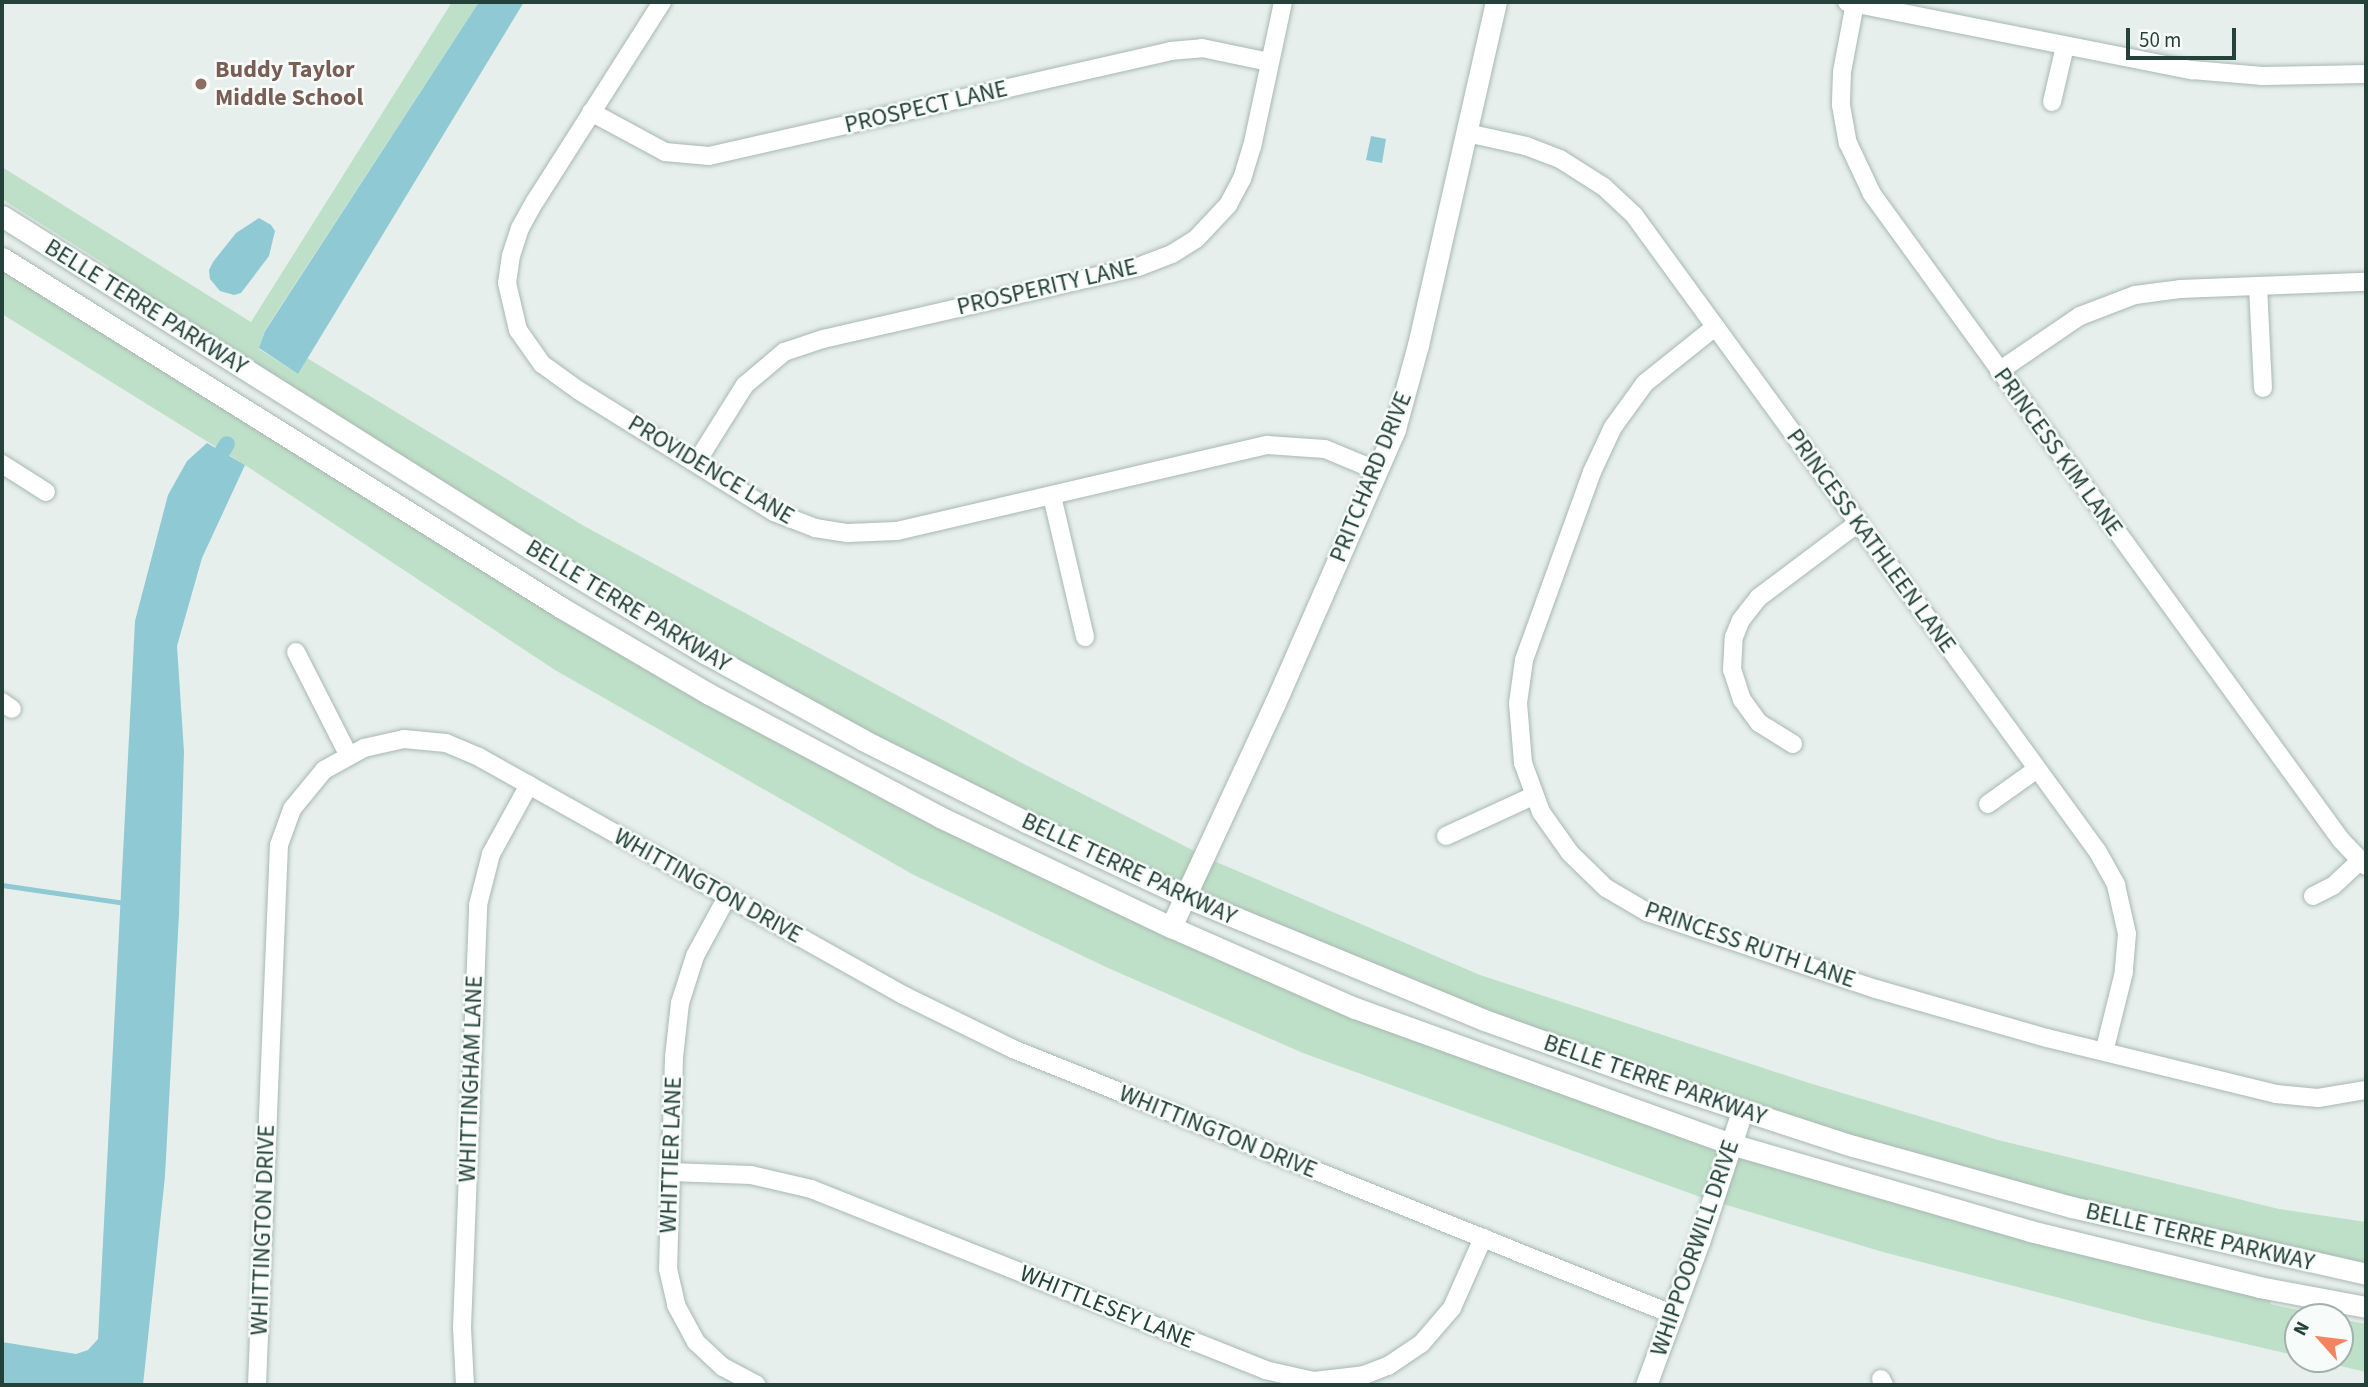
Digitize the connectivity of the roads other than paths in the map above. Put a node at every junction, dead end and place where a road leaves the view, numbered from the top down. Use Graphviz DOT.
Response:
graph roads {
  1 [pos="662,2"];
  2 [pos="1283,2"];
  3 [pos="1496,2"];
  4 [pos="1851,3"];
  5 [pos="2064,46"];
  6 [pos="1269,62"];
  7 [pos="2366,74"];
  8 [pos="2052,102"];
  9 [pos="591,112"];
  10 [pos="1467,133"];
  11 [pos="2,216"];
  12 [pos="2,258"];
  13 [pos="2366,282"];
  14 [pos="2258,286"];
  15 [pos="1715,327"];
  16 [pos="1999,371"];
  17 [pos="2263,387"];
  18 [pos="696,463"];
  19 [pos="2,464"];
  20 [pos="1378,471"];
  21 [pos="46,492"];
  22 [pos="1052,496"];
  23 [pos="1858,523"];
  24 [pos="1085,637"];
  25 [pos="296,652"];
  26 [pos="1793,744"];
  27 [pos="348,754"];
  28 [pos="2037,769"];
  29 [pos="529,785"];
  30 [pos="1533,796"];
  31 [pos="1988,804"];
  32 [pos="1446,836"];
  33 [pos="2363,863"];
  34 [pos="2313,896"];
  35 [pos="727,897"];
  36 [pos="1186,897"];
  37 [pos="1171,927"];
  38 [pos="2104,1052"];
  39 [pos="2366,1090"];
  40 [pos="1742,1111"];
  41 [pos="1731,1144"];
  42 [pos="671,1172"];
  43 [pos="1483,1238"];
  44 [pos="2366,1274"];
  45 [pos="2366,1307"];
  46 [pos="1674,1315"];
  47 [pos="257,1385"];
  48 [pos="465,1385"];
  49 [pos="757,1385"];
  50 [pos="1646,1385"];
  1 -- 9 [label="street, PROVIDENCE LANE"];
  2 -- 6 [label="street, PROSPERITY LANE"];
  3 -- 10 [label="main road, PRITCHARD DRIVE"];
  4 -- 5 [label="street"];
  4 -- 16 [label="street, PRINCESS KIM LANE"];
  5 -- 7 [label="street"];
  5 -- 8 [label="street"];
  6 -- 9 [label="street, PROSPECT LANE"];
  6 -- 18 [label="street, PROSPERITY LANE"];
  9 -- 18 [label="street, PROVIDENCE LANE"];
  10 -- 15 [label="street, PRINCESS KATHLEEN LANE"];
  10 -- 20 [label="main road, PRITCHARD DRIVE"];
  11 -- 36 [label="main road, BELLE TERRE PARKWAY"];
  12 -- 37 [label="main road, BELLE TERRE PARKWAY"];
  13 -- 14 [label="street"];
  14 -- 16 [label="street"];
  14 -- 17 [label="street"];
  15 -- 23 [label="street, PRINCESS KATHLEEN LANE"];
  15 -- 30 [label="street, PRINCESS RUTH LANE"];
  16 -- 33 [label="street, PRINCESS KIM LANE"];
  18 -- 22 [label="street, PROVIDENCE LANE"];
  19 -- 21 [label="street"];
  20 -- 22 [label="street, PROVIDENCE LANE"];
  20 -- 36 [label="main road, PRITCHARD DRIVE"];
  22 -- 24 [label="street"];
  23 -- 26 [label="street"];
  23 -- 28 [label="street, PRINCESS KATHLEEN LANE"];
  25 -- 27 [label="street"];
  27 -- 29 [label="street, WHITTINGTON DRIVE"];
  27 -- 47 [label="street, WHITTINGTON DRIVE"];
  28 -- 31 [label="street"];
  28 -- 38 [label="street, PRINCESS KATHLEEN LANE"];
  29 -- 35 [label="street, WHITTINGTON DRIVE"];
  29 -- 48 [label="street, WHITTINGHAM LANE"];
  30 -- 32 [label="street"];
  30 -- 38 [label="street, PRINCESS RUTH LANE"];
  33 -- 34 [label="street"];
  35 -- 42 [label="street, WHITTIER LANE"];
  35 -- 43 [label="street, WHITTINGTON DRIVE"];
  36 -- 37 [label="main road, PRITCHARD DRIVE"];
  36 -- 40 [label="main road, BELLE TERRE PARKWAY"];
  37 -- 41 [label="main road, BELLE TERRE PARKWAY"];
  38 -- 39 [label="street, PRINCESS RUTH LANE"];
  40 -- 41 [label="main road, WHIPPOORWILL DRIVE"];
  40 -- 44 [label="main road, BELLE TERRE PARKWAY"];
  41 -- 45 [label="main road, BELLE TERRE PARKWAY"];
  41 -- 46 [label="main road, WHIPPOORWILL DRIVE"];
  42 -- 43 [label="street, WHITTLESEY LANE"];
  42 -- 49 [label="street, WHITTIER LANE"];
  43 -- 46 [label="street, WHITTINGTON DRIVE"];
  46 -- 50 [label="main road, WHIPPOORWILL DRIVE"];
}
